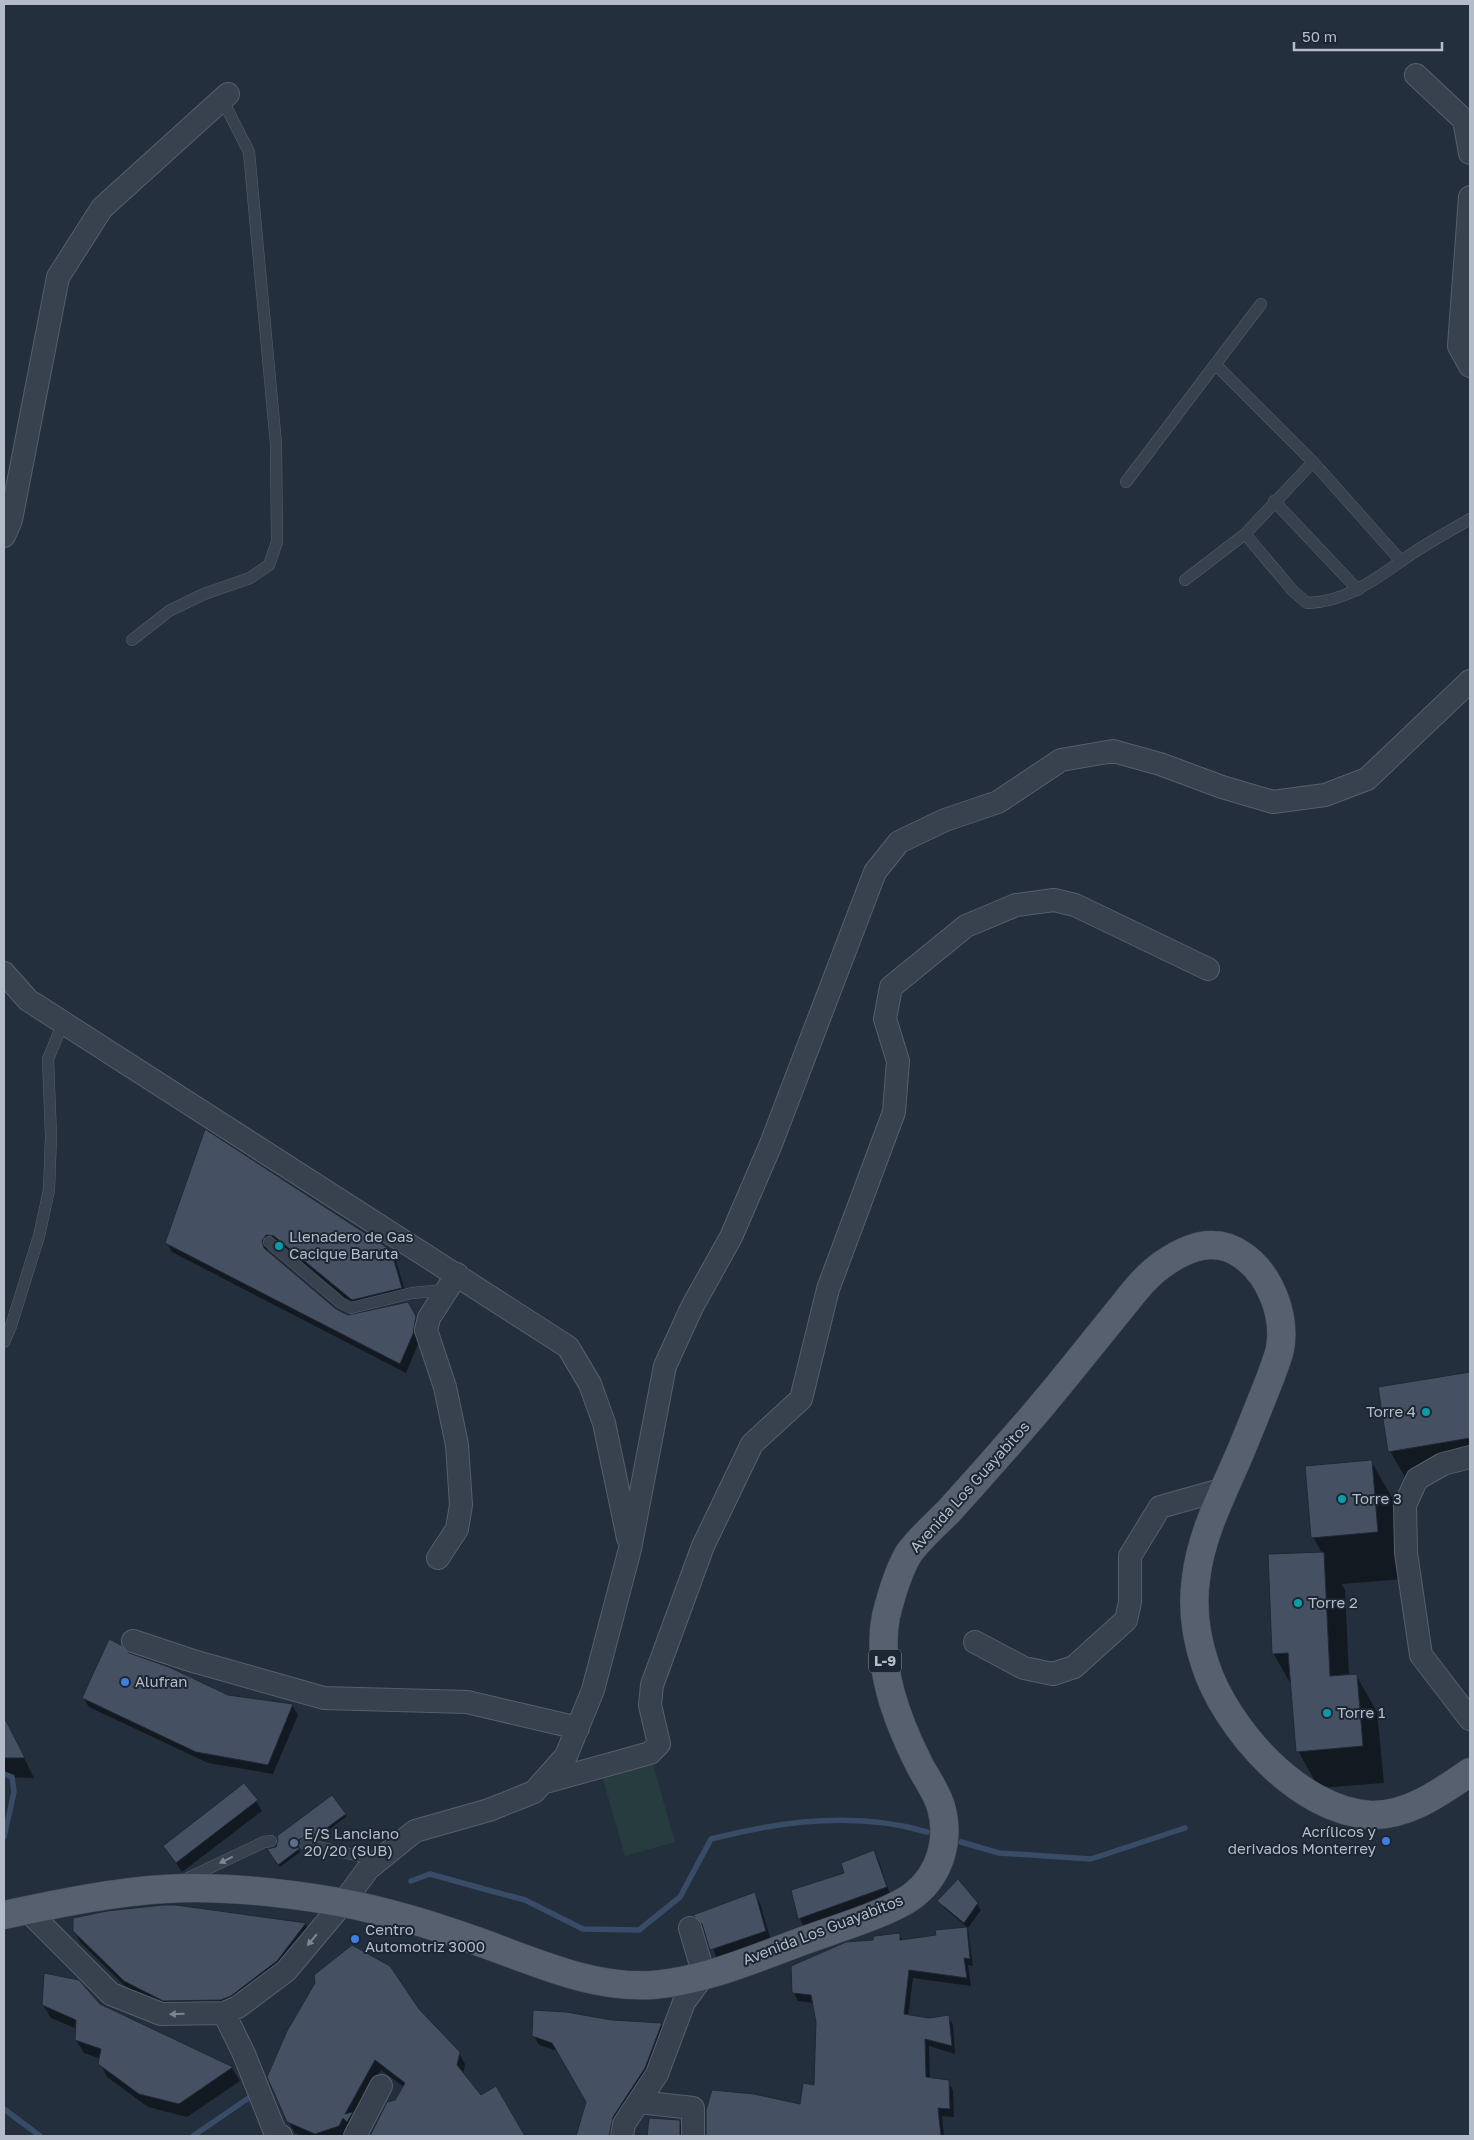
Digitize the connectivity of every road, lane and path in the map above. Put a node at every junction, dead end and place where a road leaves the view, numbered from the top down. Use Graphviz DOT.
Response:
graph roads {
  1 [pos="1416,75"];
  2 [pos="225,96"];
  3 [pos="1470,153"];
  4 [pos="1470,198"];
  5 [pos="1261,304"];
  6 [pos="1215,364"];
  7 [pos="1470,366"];
  8 [pos="1313,462"];
  9 [pos="1126,482"];
  10 [pos="1274,501"];
  11 [pos="1470,520"];
  12 [pos="1246,534"];
  13 [pos="4,536"];
  14 [pos="1402,561"];
  15 [pos="1185,580"];
  16 [pos="1358,590"];
  17 [pos="132,640"];
  18 [pos="1470,681"];
  19 [pos="1208,969"];
  20 [pos="4,973"];
  21 [pos="62,1022"];
  22 [pos="269,1242"];
  23 [pos="451,1282"];
  24 [pos="4,1342"];
  25 [pos="1470,1457"];
  26 [pos="1224,1489"];
  27 [pos="630,1549"];
  28 [pos="438,1558"];
  29 [pos="133,1641"];
  30 [pos="976,1642"];
  31 [pos="1470,1719"];
  32 [pos="578,1728"];
  33 [pos="1470,1772"];
  34 [pos="542,1783"];
  35 [pos="271,1841"];
  36 [pos="305,1844"];
  37 [pos="376,1863"];
  38 [pos="167,1888"];
  39 [pos="343,1903"];
  40 [pos="15,1912"];
  41 [pos="690,1928"];
  42 [pos="704,1975"];
  43 [pos="224,2013"];
  44 [pos="381,2086"];
  45 [pos="638,2102"];
  46 [pos="281,2136"];
  47 [pos="355,2136"];
  48 [pos="622,2136"];
  49 [pos="693,2136"];
  1 -- 3 [label="street"];
  2 -- 13 [label="street"];
  2 -- 17 [label="lane"];
  4 -- 7 [label="street"];
  5 -- 6 [label="lane"];
  6 -- 8 [label="lane"];
  6 -- 9 [label="lane"];
  8 -- 10 [label="lane"];
  8 -- 14 [label="lane"];
  10 -- 12 [label="lane"];
  10 -- 16 [label="lane"];
  11 -- 14 [label="lane"];
  12 -- 15 [label="lane"];
  12 -- 16 [label="lane"];
  14 -- 16 [label="lane"];
  18 -- 27 [label="street"];
  19 -- 34 [label="street"];
  20 -- 21 [label="street"];
  21 -- 23 [label="street"];
  21 -- 24 [label="lane"];
  22 -- 23 [label="lane"];
  23 -- 27 [label="street"];
  23 -- 28 [label="street"];
  25 -- 31 [label="street"];
  26 -- 30 [label="street"];
  26 -- 33 [label="main road, Avenida Los Guayabitos / L-9"];
  26 -- 42 [label="main road, Avenida Los Guayabitos / L-9"];
  27 -- 32 [label="street"];
  29 -- 32 [label="street"];
  32 -- 34 [label="street"];
  34 -- 37 [label="street"];
  35 -- 38 [label="lane, one-way"];
  36 -- 37 [label="lane"];
  37 -- 39 [label="street"];
  38 -- 39 [label="main road, Avenida Los Guayabitos / L-9"];
  38 -- 40 [label="main road, Avenida Los Guayabitos / L-9"];
  39 -- 42 [label="main road, Avenida Los Guayabitos / L-9"];
  39 -- 43 [label="street, one-way"];
  43 -- 40 [label="street, one-way"];
  41 -- 42 [label="street"];
  42 -- 45 [label="street"];
  43 -- 46 [label="street"];
  44 -- 47 [label="street"];
  45 -- 48 [label="street"];
  45 -- 49 [label="street"];
}
